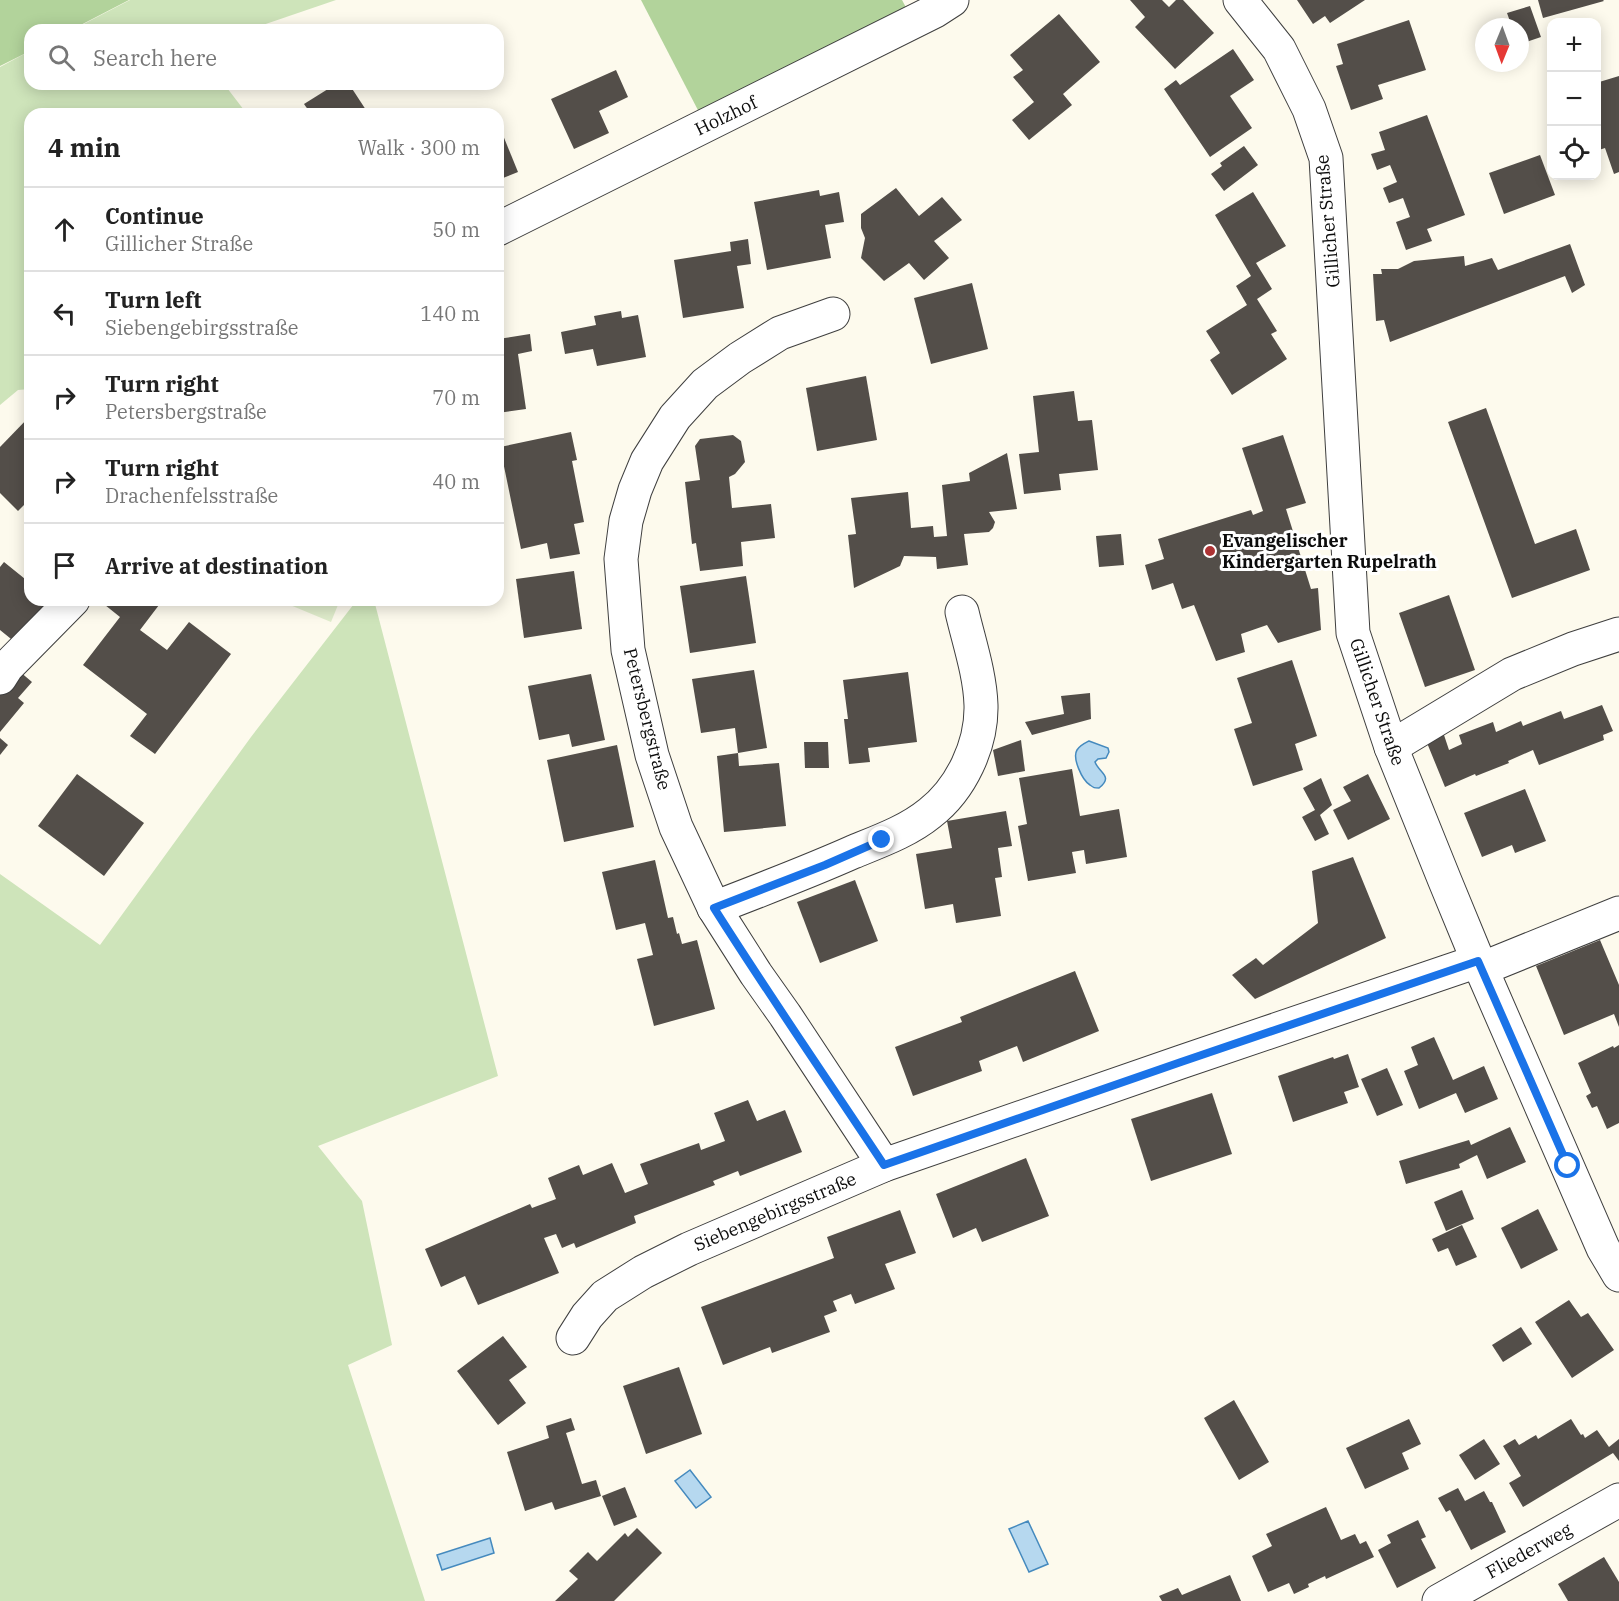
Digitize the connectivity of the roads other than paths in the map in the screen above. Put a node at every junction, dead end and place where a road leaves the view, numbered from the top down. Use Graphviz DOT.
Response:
graph roads {
  1 [pos="952,0"];
  2 [pos="1240,0"];
  3 [pos="504,226"];
  4 [pos="833,314"];
  5 [pos="67,606"];
  6 [pos="962,612"];
  7 [pos="1619,634"];
  8 [pos="0,678"];
  9 [pos="1391,747"];
  10 [pos="714,908"];
  11 [pos="1619,912"];
  12 [pos="1479,965"];
  13 [pos="884,1165"];
  14 [pos="1619,1275"];
  15 [pos="573,1338"];
  16 [pos="1619,1500"];
  17 [pos="1439,1601"];
  1 -- 3 [label="street, Holzhof"];
  2 -- 9 [label="street, Gillicher Straße"];
  4 -- 10 [label="street, Petersbergstraße"];
  5 -- 8 [label="street"];
  6 -- 10 [label="street"];
  7 -- 9 [label="street"];
  9 -- 12 [label="street, Gillicher Straße"];
  10 -- 13 [label="street, Petersbergstraße"];
  11 -- 12 [label="street, Siebengebirgsstraße"];
  12 -- 13 [label="street, Siebengebirgsstraße"];
  12 -- 14 [label="street, Gillicher Straße"];
  13 -- 15 [label="street, Siebengebirgsstraße"];
  16 -- 17 [label="street, Fliederweg"];
}
